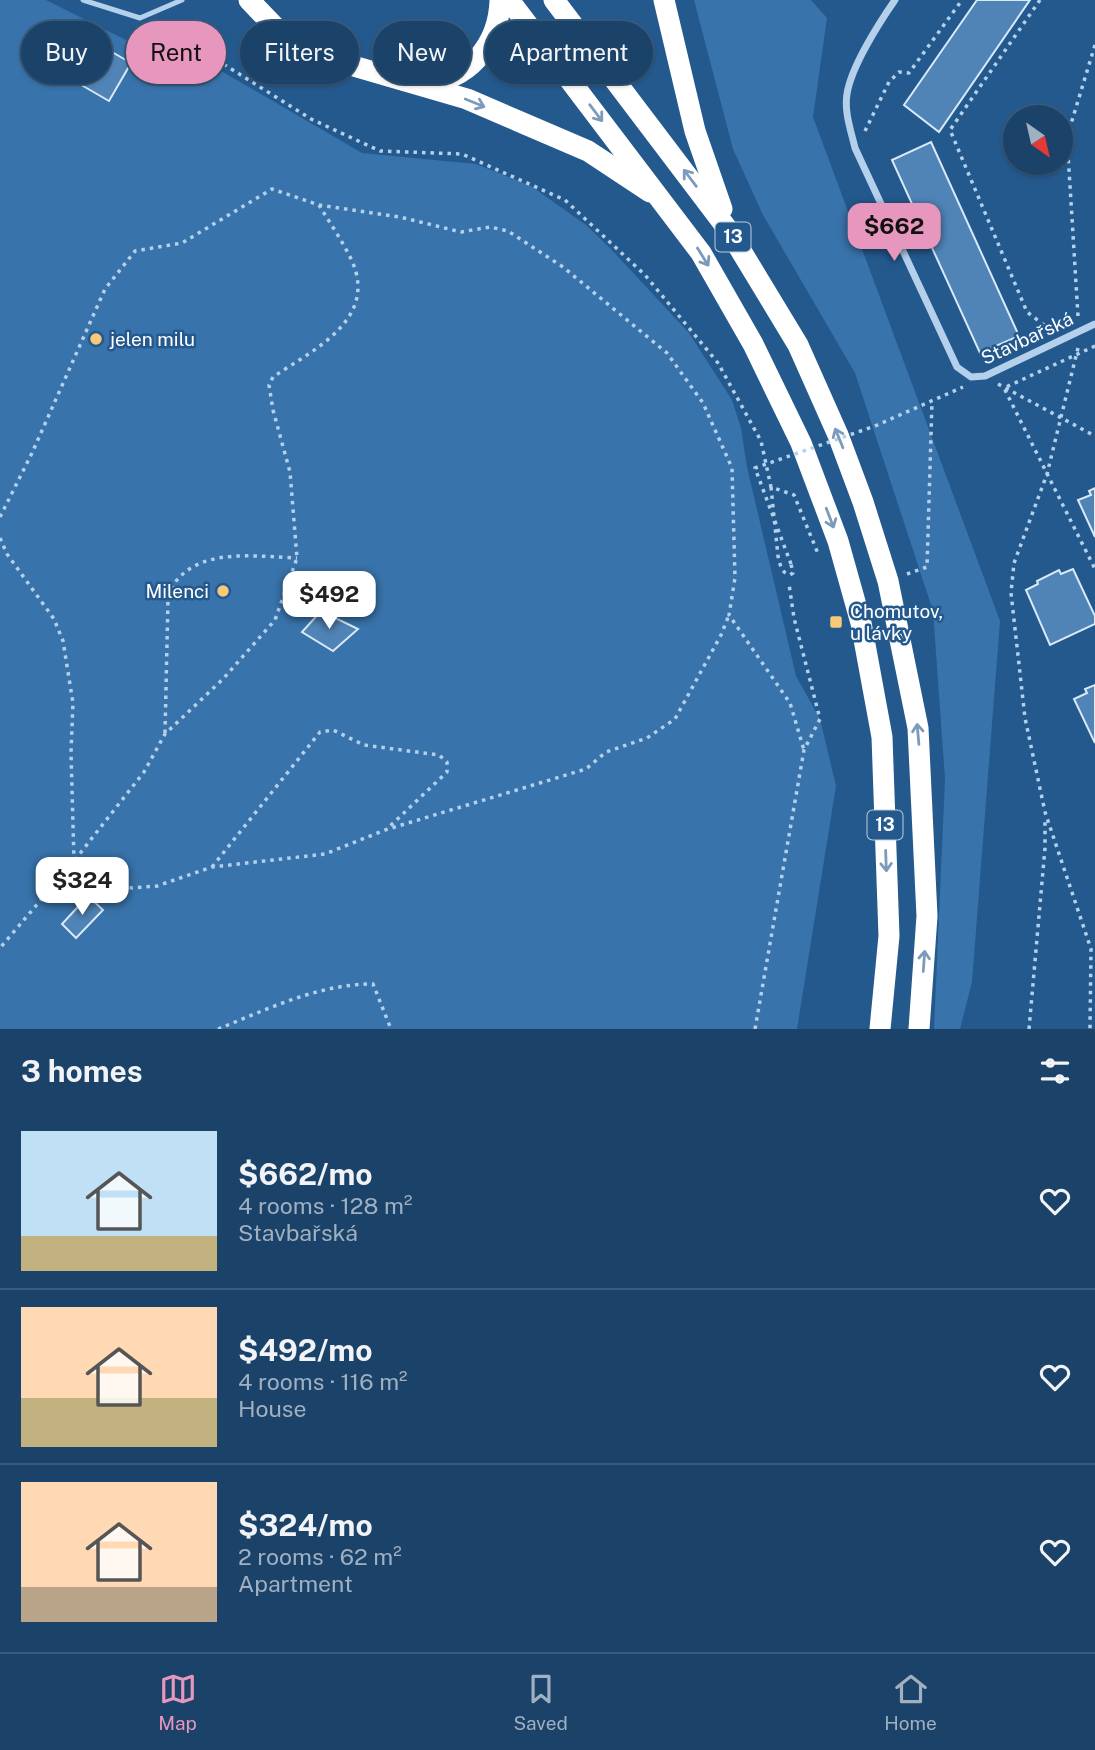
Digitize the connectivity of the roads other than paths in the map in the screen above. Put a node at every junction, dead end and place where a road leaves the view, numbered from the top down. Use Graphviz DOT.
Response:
graph roads {
  1 [pos="83,0"];
  2 [pos="182,0"];
  3 [pos="249,0"];
  4 [pos="500,0"];
  5 [pos="509,0"];
  6 [pos="554,0"];
  7 [pos="664,0"];
  8 [pos="895,0"];
  9 [pos="471,65"];
  10 [pos="373,72"];
  11 [pos="414,84"];
  12 [pos="663,201"];
  13 [pos="729,231"];
  14 [pos="1095,324"];
  15 [pos="880,1029"];
  16 [pos="919,1029"];
  1 -- 2 [label="lane"];
  3 -- 10 [label="highway"];
  4 -- 9 [label="highway"];
  5 -- 12 [label="highway, 13, one-way"];
  13 -- 6 [label="highway, 13, one-way"];
  7 -- 13 [label="highway"];
  8 -- 14 [label="street, Stavbařská"];
  11 -- 12 [label="highway, one-way"];
  12 -- 15 [label="highway, 13, one-way"];
  16 -- 13 [label="highway, 13, one-way"];
}
